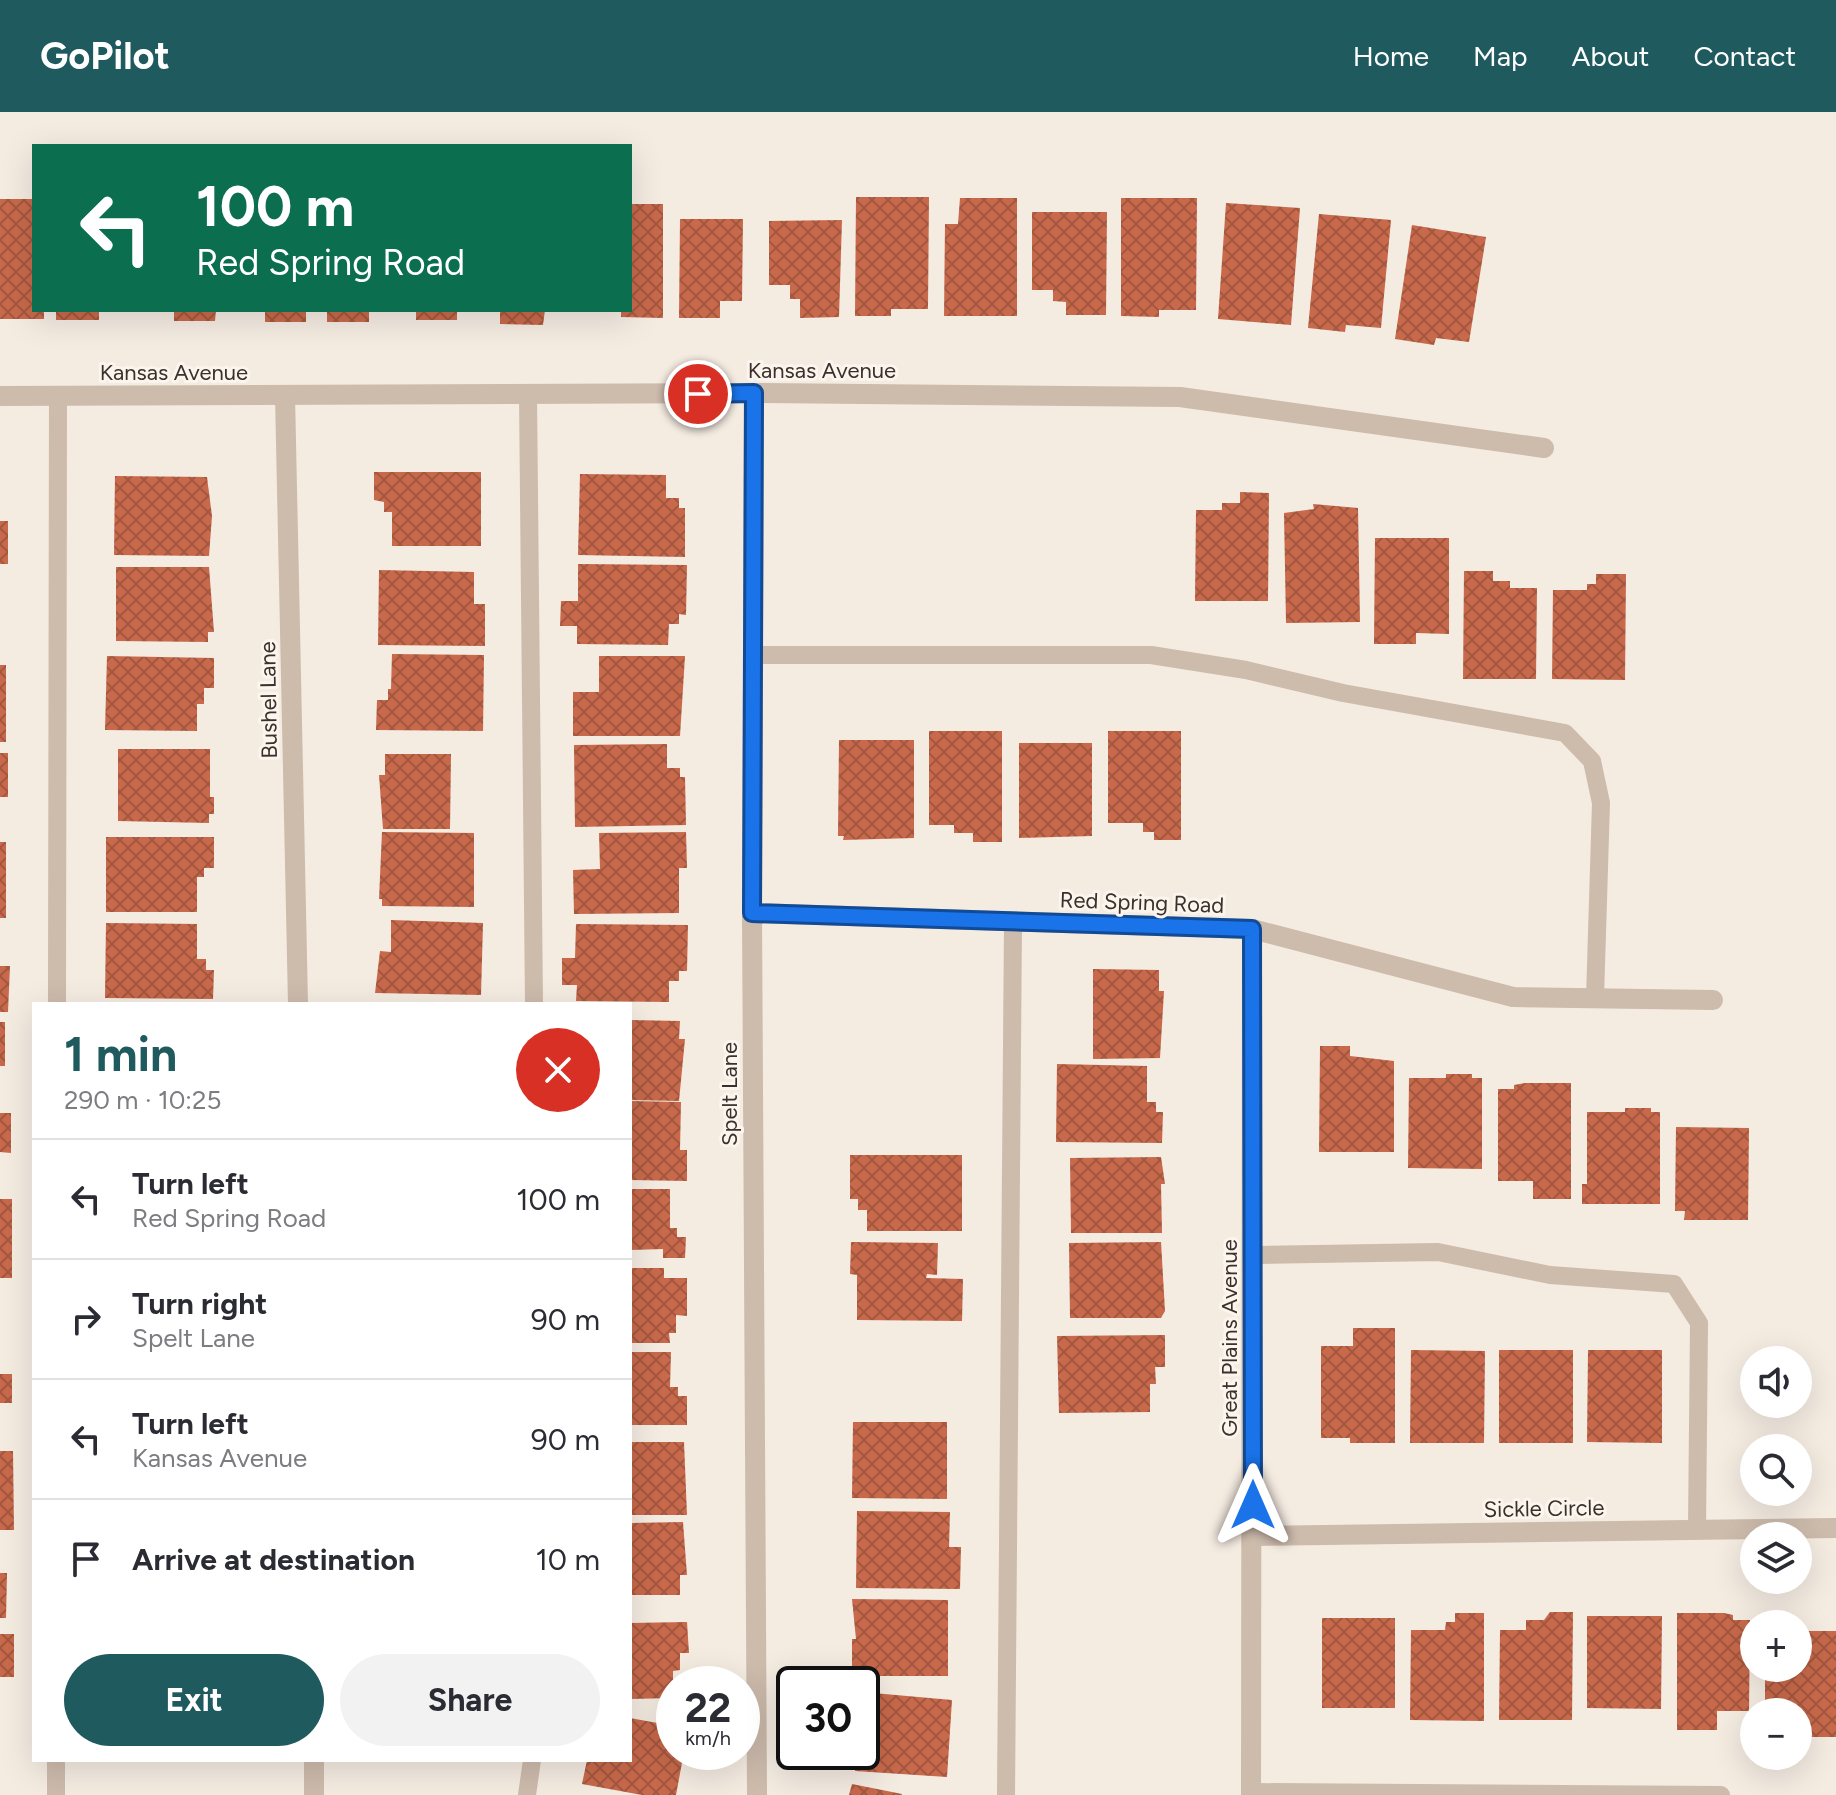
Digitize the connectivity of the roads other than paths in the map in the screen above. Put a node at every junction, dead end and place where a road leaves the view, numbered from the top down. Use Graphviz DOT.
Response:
graph roads {
  1 [pos="754,393"];
  2 [pos="528,394"];
  3 [pos="285,395"];
  4 [pos="0,396"];
  5 [pos="58,396"];
  6 [pos="1544,448"];
  7 [pos="753,655"];
  8 [pos="752,913"];
  9 [pos="1013,922"];
  10 [pos="1252,929"];
  11 [pos="1595,998"];
  12 [pos="1713,1000"];
  13 [pos="57,1002"];
  14 [pos="298,1002"];
  15 [pos="534,1002"];
  16 [pos="1253,1255"];
  17 [pos="1836,1528"];
  18 [pos="1697,1530"];
  19 [pos="1253,1536"];
  20 [pos="56,1762"];
  21 [pos="314,1762"];
  22 [pos="532,1762"];
  23 [pos="1251,1794"];
  24 [pos="56,1795"];
  25 [pos="314,1795"];
  26 [pos="527,1795"];
  27 [pos="757,1795"];
  28 [pos="1006,1795"];
  29 [pos="1721,1795"];
  1 -- 2 [label="street, Kansas Avenue"];
  1 -- 6 [label="street, Kansas Avenue"];
  1 -- 7 [label="street, Spelt Lane"];
  2 -- 3 [label="street, Kansas Avenue"];
  2 -- 15 [label="lane"];
  3 -- 5 [label="street, Kansas Avenue"];
  3 -- 14 [label="street, Bushel Lane"];
  4 -- 5 [label="street, Kansas Avenue"];
  5 -- 13 [label="lane"];
  7 -- 8 [label="street, Spelt Lane"];
  7 -- 11 [label="lane"];
  8 -- 9 [label="street, Red Spring Road"];
  8 -- 27 [label="street, Spelt Lane"];
  9 -- 10 [label="street, Red Spring Road"];
  9 -- 28 [label="lane"];
  10 -- 11 [label="street, Red Spring Road"];
  10 -- 16 [label="street, Great Plains Avenue"];
  11 -- 12 [label="street, Red Spring Road"];
  16 -- 18 [label="lane"];
  16 -- 19 [label="street, Great Plains Avenue"];
  17 -- 18 [label="street, Sickle Circle"];
  18 -- 19 [label="street, Sickle Circle"];
  19 -- 23 [label="street, Great Plains Avenue"];
  20 -- 24 [label="lane"];
  21 -- 25 [label="street"];
  22 -- 26 [label="lane"];
  23 -- 29 [label="lane"];
}
